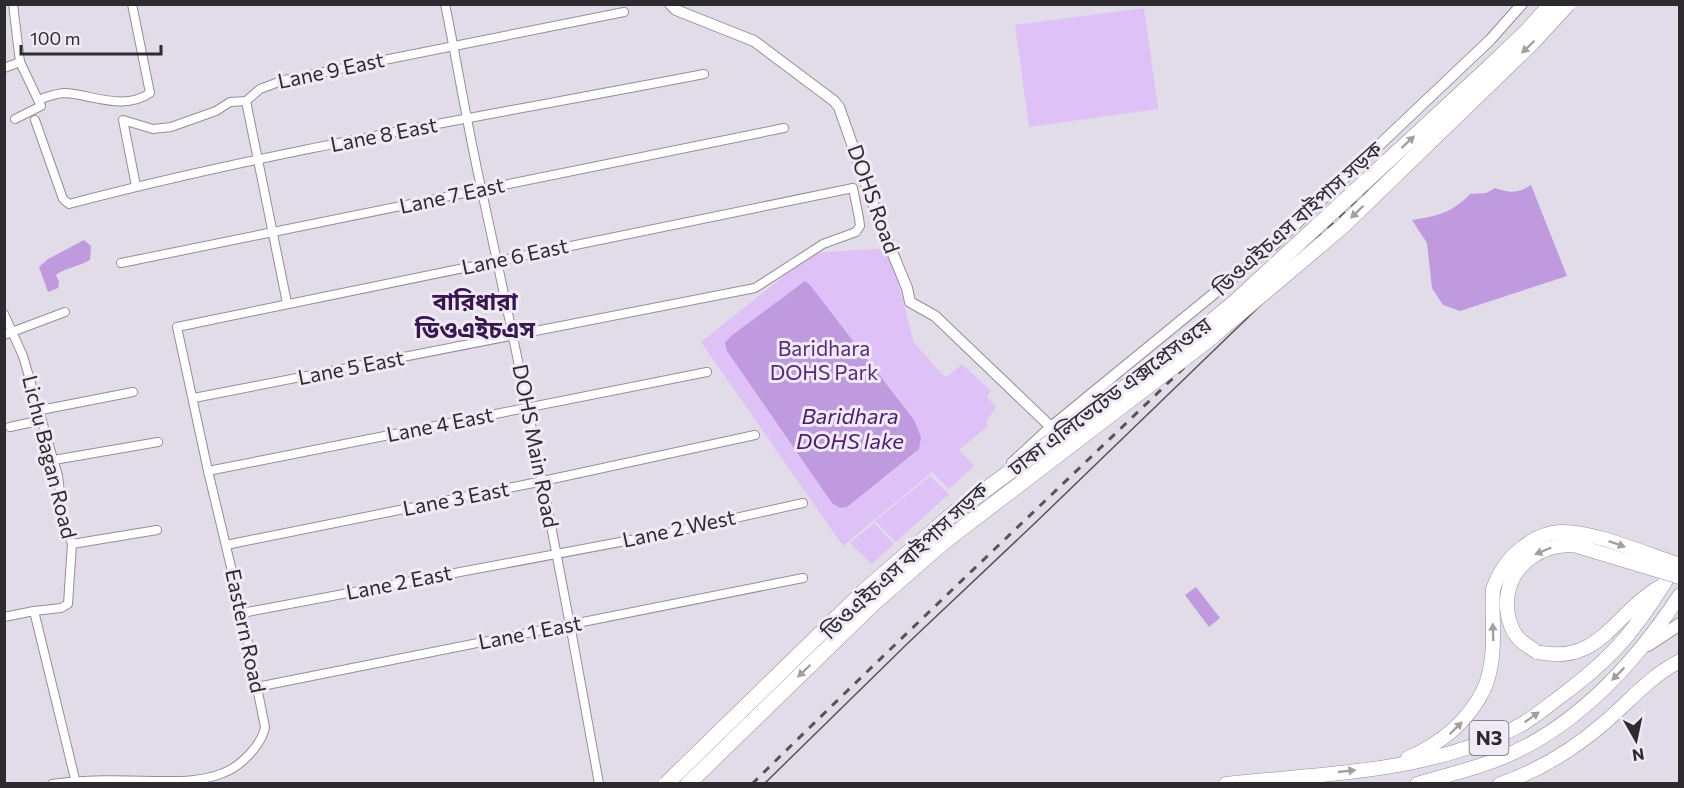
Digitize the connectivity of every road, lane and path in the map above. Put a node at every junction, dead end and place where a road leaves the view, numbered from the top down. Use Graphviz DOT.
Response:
graph roads {
  1 [pos="13,4"];
  2 [pos="132,4"];
  3 [pos="445,4"];
  4 [pos="670,4"];
  5 [pos="1521,4"];
  6 [pos="1551,4"];
  7 [pos="1568,4"];
  8 [pos="624,12"];
  9 [pos="454,46"];
  10 [pos="20,62"];
  11 [pos="4,68"];
  12 [pos="704,74"];
  13 [pos="38,100"];
  14 [pos="246,102"];
  15 [pos="15,119"];
  16 [pos="468,119"];
  17 [pos="35,120"];
  18 [pos="784,128"];
  19 [pos="258,159"];
  20 [pos="136,186"];
  21 [pos="481,190"];
  22 [pos="272,233"];
  23 [pos="498,260"];
  24 [pos="121,263"];
  25 [pos="755,288"];
  26 [pos="287,303"];
  27 [pos="65,312"];
  28 [pos="4,314"];
  29 [pos="177,327"];
  30 [pos="8,334"];
  31 [pos="514,337"];
  32 [pos="707,372"];
  33 [pos="133,392"];
  34 [pos="194,398"];
  35 [pos="528,407"];
  36 [pos="41,415"];
  37 [pos="10,427"];
  38 [pos="1051,427"];
  39 [pos="755,435"];
  40 [pos="158,442"];
  41 [pos="54,460"];
  42 [pos="208,471"];
  43 [pos="543,481"];
  44 [pos="803,503"];
  45 [pos="157,530"];
  46 [pos="72,544"];
  47 [pos="226,545"];
  48 [pos="555,554"];
  49 [pos="1680,559"];
  50 [pos="1680,565"];
  51 [pos="1680,577"];
  52 [pos="803,578"];
  53 [pos="1663,585"];
  54 [pos="1680,595"];
  55 [pos="34,611"];
  56 [pos="242,613"];
  57 [pos="4,617"];
  58 [pos="1680,624"];
  59 [pos="571,625"];
  60 [pos="1640,651"];
  61 [pos="1680,660"];
  62 [pos="257,687"];
  63 [pos="1387,767"];
  64 [pos="200,781"];
  65 [pos="76,782"];
  66 [pos="52,783"];
  67 [pos="599,783"];
  68 [pos="665,783"];
  69 [pos="688,783"];
  70 [pos="1226,783"];
  71 [pos="1417,783"];
  72 [pos="1500,783"];
  1 -- 10 [label="street"];
  2 -- 13 [label="street"];
  3 -- 9 [label="street, DOHS Main Road"];
  4 -- 38 [label="street, DOHS Road"];
  5 -- 38 [label="street, ডিওএইচএস বাইপাস সড়ক"];
  68 -- 6 [label="highway, ঢাকা এলিভেটেড এক্সপ্রেসওয়ে, one-way, bridge"];
  7 -- 69 [label="highway, ঢাকা এলিভেটেড এক্সপ্রেসওয়ে, one-way, bridge"];
  8 -- 9 [label="street, Lane 9 East"];
  9 -- 14 [label="street, Lane 9 East"];
  9 -- 16 [label="street, DOHS Main Road"];
  10 -- 11 [label="street"];
  10 -- 13 [label="street"];
  12 -- 16 [label="street, Lane 8 East"];
  13 -- 15 [label="street"];
  14 -- 19 [label="street"];
  14 -- 20 [label="street, Lane 9 East"];
  16 -- 19 [label="street, Lane 8 East"];
  16 -- 21 [label="street, DOHS Main Road"];
  17 -- 20 [label="street, Lane 8 East"];
  18 -- 21 [label="street, Lane 7 East"];
  19 -- 20 [label="street, Lane 8 East"];
  19 -- 22 [label="street"];
  21 -- 22 [label="street, Lane 7 East"];
  21 -- 23 [label="street, DOHS Main Road"];
  22 -- 24 [label="street, Lane 7 East"];
  22 -- 26 [label="street"];
  23 -- 25 [label="street, Lane 6 East"];
  23 -- 26 [label="street, Lane 6 East"];
  23 -- 31 [label="street, DOHS Main Road"];
  25 -- 31 [label="street, Lane 5 East"];
  26 -- 29 [label="street, Lane 6 East"];
  27 -- 30 [label="street"];
  28 -- 30 [label="street, Lichu Bagan Road"];
  29 -- 34 [label="street, Eastern Road"];
  30 -- 36 [label="street, Lichu Bagan Road"];
  31 -- 34 [label="street, Lane 5 East"];
  31 -- 35 [label="street, DOHS Main Road"];
  32 -- 35 [label="street, Lane 4 East"];
  33 -- 36 [label="street"];
  34 -- 42 [label="street, Eastern Road"];
  35 -- 42 [label="street, Lane 4 East"];
  35 -- 43 [label="street, DOHS Main Road"];
  36 -- 37 [label="street"];
  36 -- 41 [label="street, Lichu Bagan Road"];
  38 -- 68 [label="street, ডিওএইচএস বাইপাস সড়ক"];
  39 -- 43 [label="street, Lane 3 East"];
  40 -- 41 [label="street"];
  41 -- 46 [label="street, Lichu Bagan Road"];
  42 -- 47 [label="street, Eastern Road"];
  43 -- 47 [label="street, Lane 3 East"];
  43 -- 48 [label="street, DOHS Main Road"];
  44 -- 48 [label="street, Lane 2 West"];
  45 -- 46 [label="street"];
  46 -- 55 [label="street, Lichu Bagan Road"];
  47 -- 56 [label="street, Eastern Road"];
  48 -- 56 [label="street, Lane 2 East"];
  48 -- 59 [label="street, DOHS Main Road"];
  49 -- 53 [label="highway, N3"];
  63 -- 50 [label="highway, one-way, bridge"];
  51 -- 53 [label="highway, one-way, bridge"];
  52 -- 59 [label="street, Lane 1 East"];
  63 -- 53 [label="highway, N3, one-way"];
  54 -- 60 [label="highway, N3"];
  55 -- 57 [label="street"];
  55 -- 65 [label="street"];
  56 -- 62 [label="street, Eastern Road"];
  58 -- 60 [label="main road"];
  59 -- 62 [label="street, Lane 1 East"];
  59 -- 67 [label="street, DOHS Main Road"];
  60 -- 71 [label="highway, N3, one-way"];
  61 -- 72 [label="highway"];
  62 -- 64 [label="street, Eastern Road"];
  70 -- 63 [label="highway, N3, one-way"];
  64 -- 65 [label="street, Eastern Road"];
  65 -- 66 [label="street, Eastern Road"];
}
